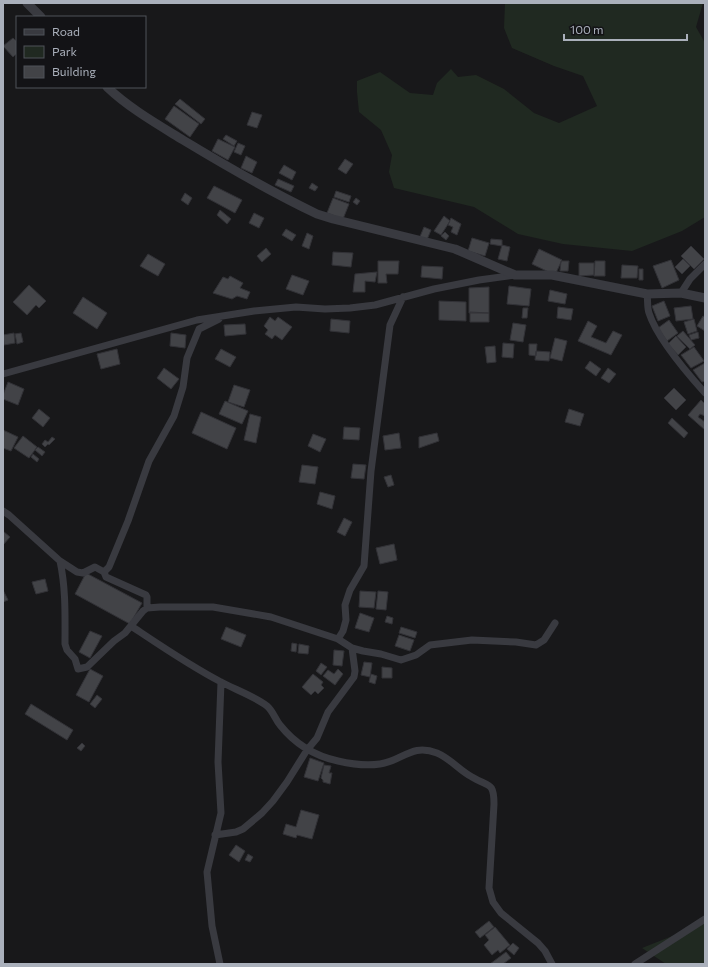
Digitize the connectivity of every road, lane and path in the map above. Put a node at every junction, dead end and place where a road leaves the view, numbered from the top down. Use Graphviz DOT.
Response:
graph roads {
  1 [pos="27,3"];
  2 [pos="40,16"];
  3 [pos="108,88"];
  4 [pos="705,264"];
  5 [pos="515,275"];
  6 [pos="681,293"];
  7 [pos="647,294"];
  8 [pos="403,297"];
  9 [pos="705,298"];
  10 [pos="224,316"];
  11 [pos="3,374"];
  12 [pos="705,393"];
  13 [pos="3,511"];
  14 [pos="60,561"];
  15 [pos="104,572"];
  16 [pos="148,608"];
  17 [pos="555,623"];
  18 [pos="131,626"];
  19 [pos="338,639"];
  20 [pos="352,648"];
  21 [pos="220,682"];
  22 [pos="307,750"];
  23 [pos="215,835"];
  24 [pos="705,919"];
  25 [pos="220,964"];
  26 [pos="552,964"];
  27 [pos="635,964"];
  1 -- 2 [label="street"];
  3 -- 5 [label="street"];
  4 -- 6 [label="street"];
  5 -- 7 [label="street"];
  5 -- 8 [label="street"];
  6 -- 7 [label="street"];
  6 -- 9 [label="street"];
  7 -- 12 [label="street"];
  8 -- 10 [label="street"];
  8 -- 19 [label="street"];
  10 -- 11 [label="street"];
  10 -- 15 [label="street"];
  13 -- 14 [label="street"];
  14 -- 15 [label="street"];
  14 -- 18 [label="street"];
  15 -- 16 [label="street"];
  16 -- 18 [label="street"];
  16 -- 19 [label="street"];
  17 -- 20 [label="street"];
  18 -- 21 [label="street"];
  19 -- 20 [label="street"];
  20 -- 22 [label="street"];
  21 -- 22 [label="street"];
  21 -- 23 [label="street"];
  22 -- 23 [label="street"];
  22 -- 26 [label="street"];
  23 -- 25 [label="street"];
  24 -- 27 [label="street"];
}
